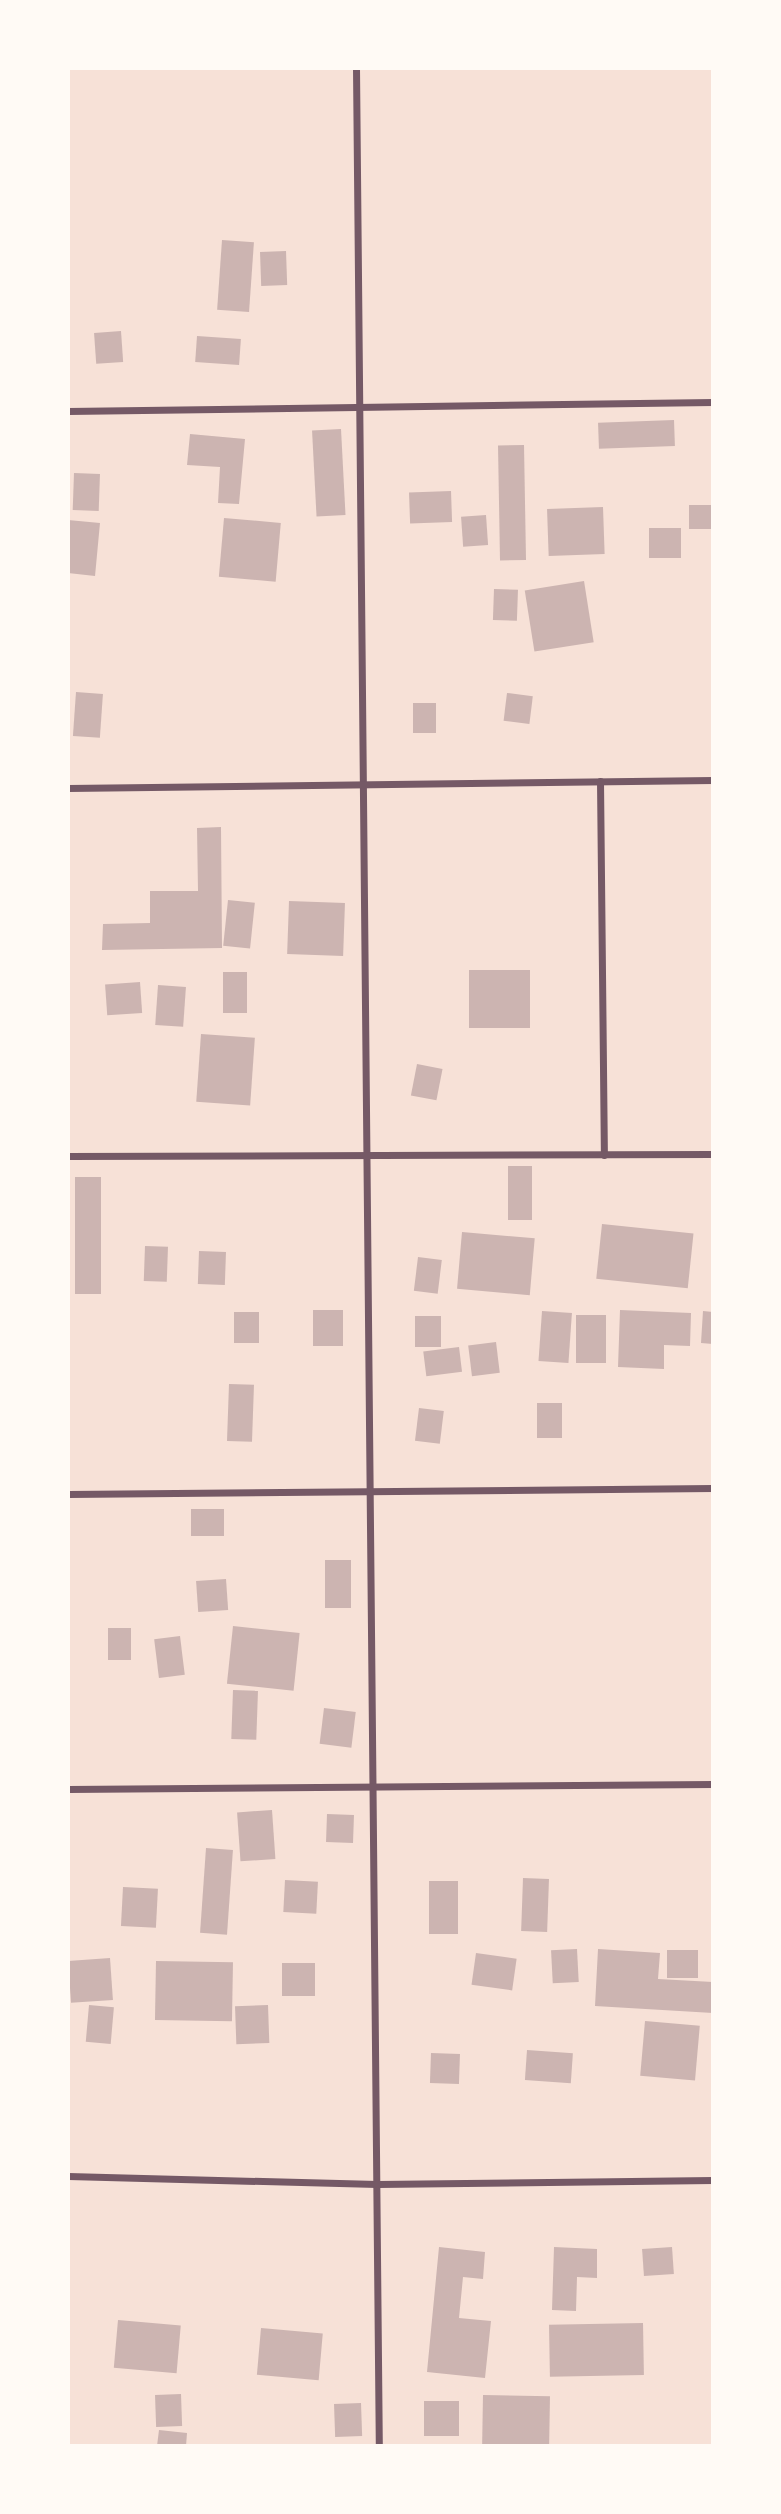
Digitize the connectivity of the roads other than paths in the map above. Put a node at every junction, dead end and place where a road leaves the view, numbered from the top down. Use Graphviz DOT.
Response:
graph roads {
  1 [pos="356,68"];
  2 [pos="713,402"];
  3 [pos="359,405"];
  4 [pos="68,411"];
  5 [pos="713,780"];
  6 [pos="600,781"];
  7 [pos="360,785"];
  8 [pos="68,788"];
  9 [pos="713,1154"];
  10 [pos="604,1155"];
  11 [pos="68,1156"];
  12 [pos="368,1156"];
  13 [pos="713,1488"];
  14 [pos="68,1494"];
  15 [pos="373,1495"];
  16 [pos="713,1784"];
  17 [pos="373,1787"];
  18 [pos="68,1789"];
  19 [pos="68,2176"];
  20 [pos="713,2180"];
  21 [pos="377,2184"];
  22 [pos="379,2446"];
  1 -- 3 [label="street"];
  2 -- 3 [label="street"];
  3 -- 4 [label="street"];
  3 -- 7 [label="street"];
  5 -- 6 [label="street"];
  6 -- 7 [label="street"];
  6 -- 10 [label="street"];
  7 -- 8 [label="street"];
  7 -- 12 [label="street"];
  9 -- 10 [label="street"];
  10 -- 12 [label="street"];
  11 -- 12 [label="street"];
  12 -- 15 [label="street"];
  13 -- 15 [label="street"];
  14 -- 15 [label="street"];
  15 -- 17 [label="street"];
  16 -- 17 [label="street"];
  17 -- 18 [label="street"];
  17 -- 21 [label="street"];
  19 -- 21 [label="street"];
  20 -- 21 [label="street"];
  21 -- 22 [label="street"];
}
